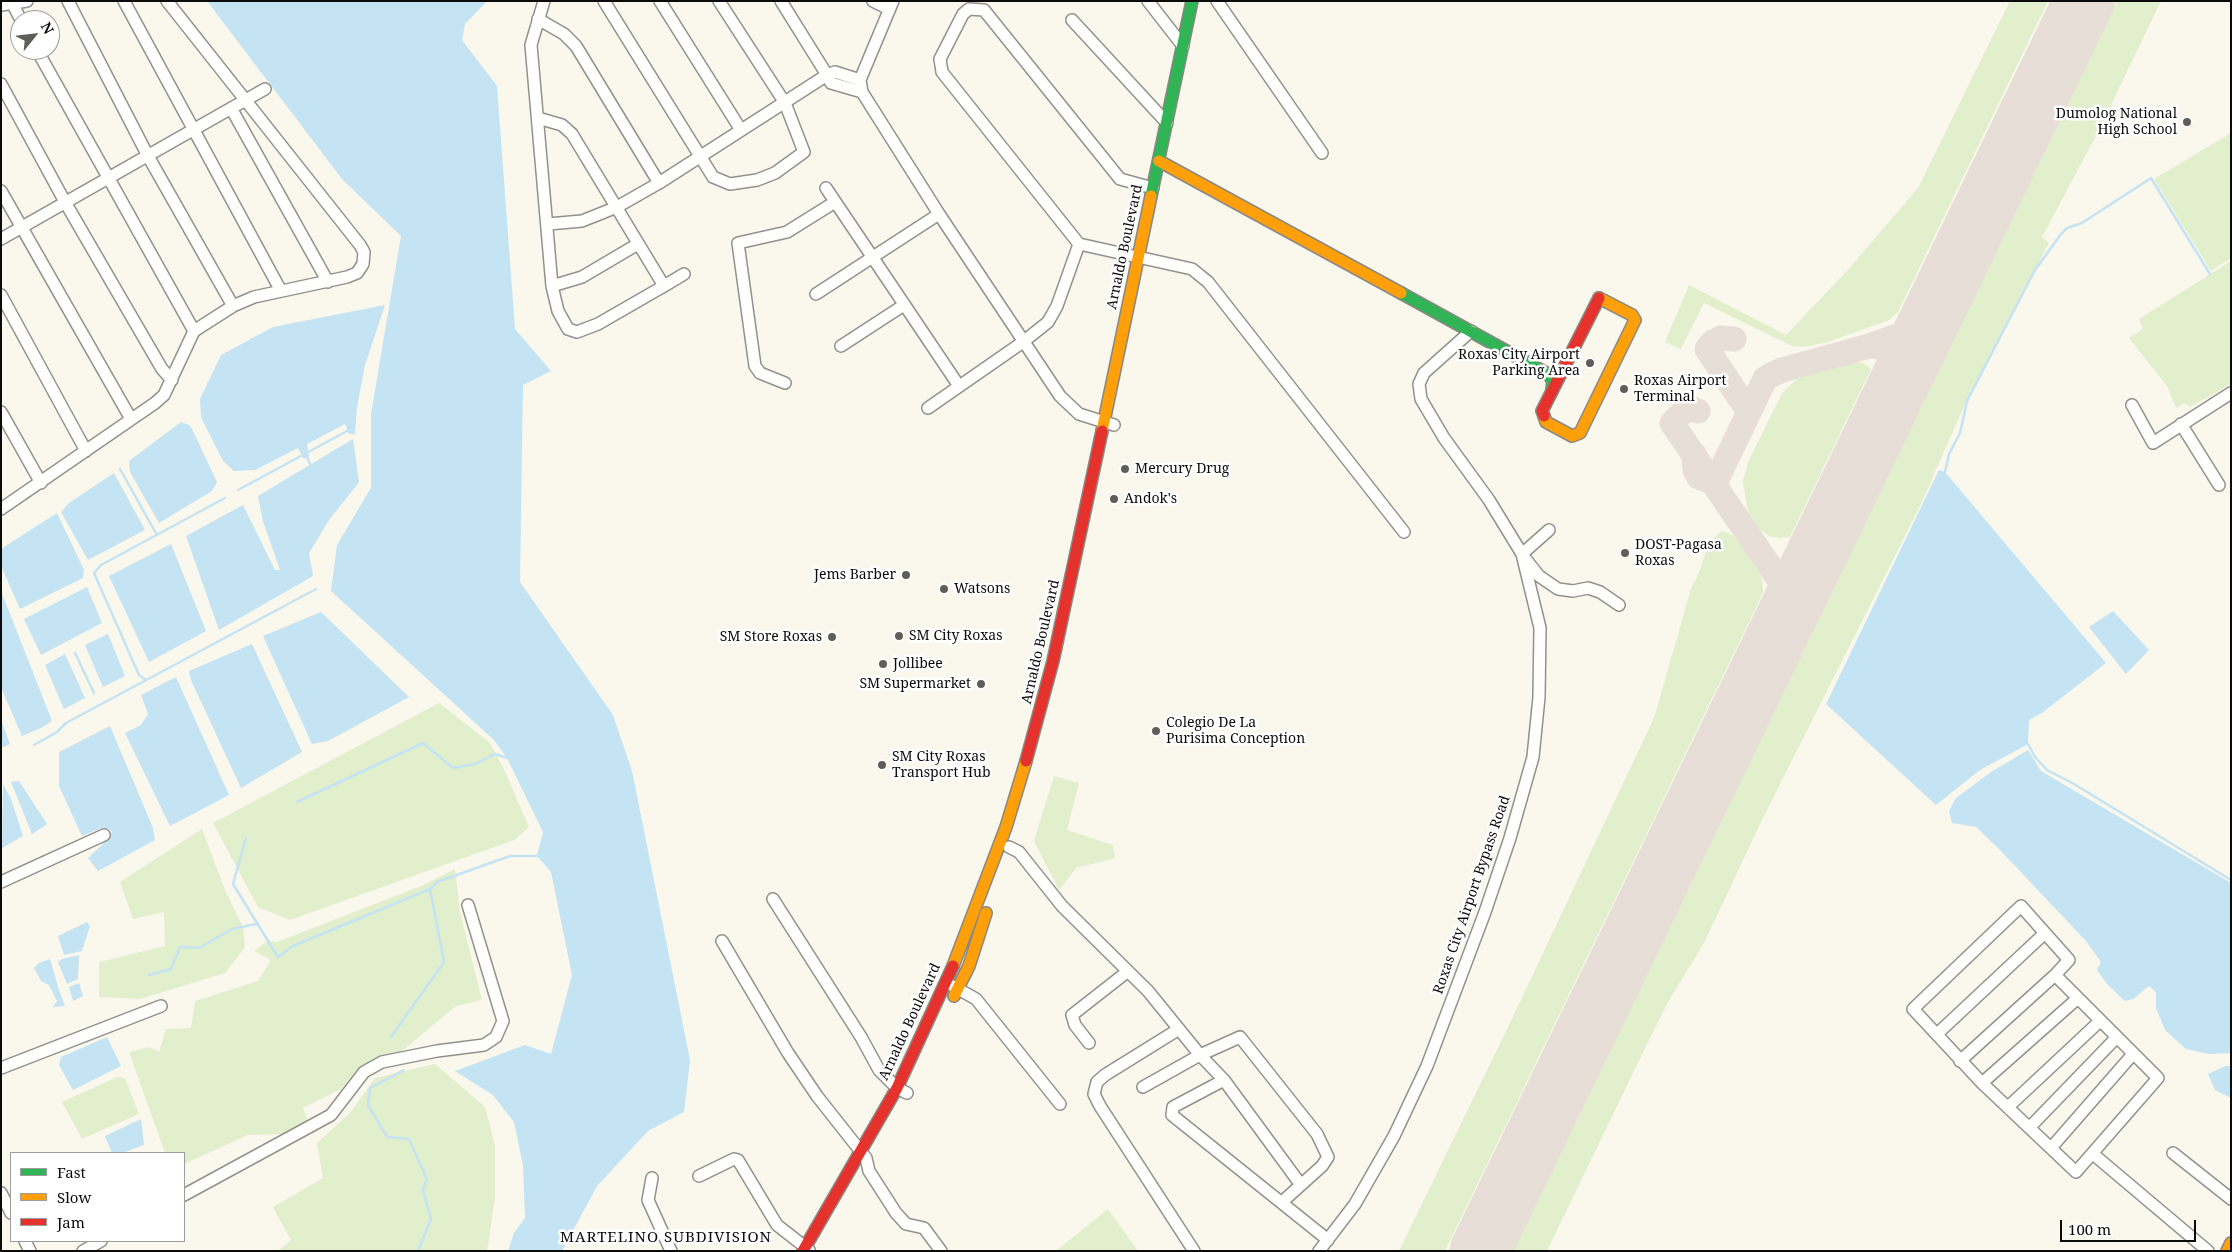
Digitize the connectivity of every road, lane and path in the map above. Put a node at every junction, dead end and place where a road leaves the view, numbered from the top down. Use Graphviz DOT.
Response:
graph roads {
  1 [pos="27,1"];
  2 [pos="68,1"];
  3 [pos="124,1"];
  4 [pos="167,1"];
  5 [pos="544,1"];
  6 [pos="604,1"];
  7 [pos="660,1"];
  8 [pos="719,1"];
  9 [pos="781,1"];
  10 [pos="873,1"];
  11 [pos="1148,1"];
  12 [pos="1192,1"];
  13 [pos="1203,1"];
  14 [pos="1217,1"];
  15 [pos="6,4"];
  16 [pos="891,5"];
  17 [pos="538,19"];
  18 [pos="1072,20"];
  19 [pos="1183,46"];
  20 [pos="42,60"];
  21 [pos="1182,73"];
  22 [pos="827,75"];
  23 [pos="1,84"];
  24 [pos="861,86"];
  25 [pos="265,89"];
  26 [pos="246,100"];
  27 [pos="785,103"];
  28 [pos="230,108"];
  29 [pos="538,118"];
  30 [pos="1167,123"];
  31 [pos="193,130"];
  32 [pos="741,130"];
  33 [pos="1322,153"];
  34 [pos="700,155"];
  35 [pos="148,156"];
  36 [pos="1163,163"];
  37 [pos="107,178"];
  38 [pos="658,183"];
  39 [pos="826,188"];
  40 [pos="1153,188"];
  41 [pos="1,191"];
  42 [pos="65,202"];
  43 [pos="835,202"];
  44 [pos="617,207"];
  45 [pos="939,214"];
  46 [pos="548,224"];
  47 [pos="21,228"];
  48 [pos="1,239"];
  49 [pos="638,244"];
  50 [pos="1078,244"];
  51 [pos="1143,257"];
  52 [pos="872,258"];
  53 [pos="684,274"];
  54 [pos="328,282"];
  55 [pos="552,286"];
  56 [pos="664,286"];
  57 [pos="281,291"];
  58 [pos="816,294"];
  59 [pos="1,295"];
  60 [pos="233,306"];
  61 [pos="904,306"];
  62 [pos="194,331"];
  63 [pos="1471,331"];
  64 [pos="1023,342"];
  65 [pos="841,346"];
  66 [pos="1563,368"];
  67 [pos="1548,374"];
  68 [pos="172,380"];
  69 [pos="785,383"];
  70 [pos="959,386"];
  71 [pos="1552,389"];
  72 [pos="2231,393"];
  73 [pos="2132,405"];
  74 [pos="928,408"];
  75 [pos="1,412"];
  76 [pos="131,420"];
  77 [pos="1109,424"];
  78 [pos="2181,424"];
  79 [pos="86,451"];
  80 [pos="41,483"];
  81 [pos="2219,485"];
  82 [pos="1,509"];
  83 [pos="1549,530"];
  84 [pos="1404,532"];
  85 [pos="1522,554"];
  86 [pos="1619,605"];
  87 [pos="1010,829"];
  88 [pos="104,835"];
  89 [pos="1009,847"];
  90 [pos="1,882"];
  91 [pos="773,899"];
  92 [pos="468,905"];
  93 [pos="2045,933"];
  94 [pos="722,941"];
  95 [pos="1127,972"];
  96 [pos="2056,975"];
  97 [pos="952,986"];
  98 [pos="2078,998"];
  99 [pos="161,1006"];
  100 [pos="949,1006"];
  101 [pos="2100,1021"];
  102 [pos="1179,1029"];
  103 [pos="1937,1034"];
  104 [pos="2117,1037"];
  105 [pos="1089,1042"];
  106 [pos="928,1049"];
  107 [pos="2133,1054"];
  108 [pos="1200,1055"];
  109 [pos="1960,1061"];
  110 [pos="1,1068"];
  111 [pos="1224,1080"];
  112 [pos="1982,1083"];
  113 [pos="1143,1087"];
  114 [pos="902,1090"];
  115 [pos="1060,1104"];
  116 [pos="2008,1108"];
  117 [pos="2030,1127"];
  118 [pos="2051,1148"];
  119 [pos="2093,1154"];
  120 [pos="2173,1154"];
  121 [pos="863,1155"];
  122 [pos="698,1176"];
  123 [pos="652,1178"];
  124 [pos="1301,1184"];
  125 [pos="1,1193"];
  126 [pos="185,1194"];
  127 [pos="2231,1199"];
  128 [pos="1282,1202"];
  129 [pos="10,1211"];
  130 [pos="1328,1240"];
  131 [pos="99,1242"];
  132 [pos="822,1242"];
  133 [pos="2231,1244"];
  134 [pos="806,1250"];
  135 [pos="83,1251"];
  136 [pos="671,1251"];
  137 [pos="941,1251"];
  138 [pos="1194,1251"];
  139 [pos="1319,1251"];
  140 [pos="2208,1251"];
  141 [pos="2227,1251"];
  1 -- 15 [label="street"];
  2 -- 35 [label="street"];
  3 -- 31 [label="street"];
  4 -- 26 [label="street"];
  5 -- 17 [label="street"];
  6 -- 34 [label="street"];
  7 -- 32 [label="street"];
  8 -- 27 [label="street"];
  9 -- 22 [label="street"];
  10 -- 16 [label="street"];
  11 -- 19 [label="street"];
  12 -- 19 [label="main road, Arnaldo Boulevard"];
  13 -- 21 [label="main road, Arnaldo Boulevard"];
  14 -- 33 [label="street"];
  16 -- 24 [label="street"];
  17 -- 29 [label="street"];
  17 -- 38 [label="street"];
  18 -- 30 [label="street"];
  19 -- 21 [label="main road, Arnaldo Boulevard"];
  20 -- 37 [label="street"];
  21 -- 30 [label="main road, Arnaldo Boulevard"];
  21 -- 36 [label="main road, Arnaldo Boulevard"];
  22 -- 24 [label="street"];
  22 -- 27 [label="street"];
  23 -- 42 [label="street"];
  24 -- 45 [label="street"];
  25 -- 26 [label="street"];
  26 -- 28 [label="street"];
  26 -- 54 [label="street"];
  27 -- 32 [label="street"];
  27 -- 34 [label="street"];
  28 -- 31 [label="street"];
  28 -- 54 [label="street"];
  29 -- 44 [label="street"];
  29 -- 46 [label="street"];
  30 -- 36 [label="main road, Arnaldo Boulevard"];
  31 -- 35 [label="street"];
  31 -- 57 [label="street"];
  32 -- 34 [label="street"];
  34 -- 38 [label="street"];
  35 -- 37 [label="street"];
  35 -- 60 [label="street"];
  36 -- 40 [label="main road, Arnaldo Boulevard"];
  36 -- 51 [label="main road, Arnaldo Boulevard"];
  36 -- 63 [label="main road"];
  37 -- 42 [label="street"];
  37 -- 62 [label="street"];
  38 -- 44 [label="street"];
  39 -- 43 [label="street"];
  40 -- 50 [label="street"];
  40 -- 51 [label="main road, Arnaldo Boulevard"];
  41 -- 47 [label="street"];
  42 -- 47 [label="street"];
  42 -- 68 [label="street"];
  43 -- 52 [label="street"];
  43 -- 69 [label="street"];
  44 -- 46 [label="street"];
  44 -- 49 [label="street"];
  45 -- 52 [label="street"];
  45 -- 64 [label="street"];
  46 -- 55 [label="street"];
  47 -- 48 [label="street"];
  47 -- 76 [label="street"];
  49 -- 55 [label="street"];
  49 -- 56 [label="street"];
  50 -- 51 [label="street"];
  50 -- 64 [label="street"];
  51 -- 77 [label="main road, Arnaldo Boulevard"];
  51 -- 84 [label="street"];
  52 -- 58 [label="street"];
  52 -- 61 [label="street"];
  53 -- 56 [label="street"];
  54 -- 57 [label="street"];
  55 -- 56 [label="street"];
  57 -- 60 [label="street"];
  59 -- 79 [label="street"];
  60 -- 62 [label="street"];
  61 -- 65 [label="street"];
  61 -- 70 [label="street"];
  62 -- 68 [label="street"];
  63 -- 67 [label="main road"];
  63 -- 85 [label="street, Roxas City Airport Bypass Road"];
  64 -- 70 [label="street"];
  64 -- 77 [label="street"];
  66 -- 67 [label="main road"];
  66 -- 71 [label="main road"];
  66 -- 71 [label="main road"];
  67 -- 71 [label="main road"];
  68 -- 76 [label="street"];
  70 -- 74 [label="street"];
  72 -- 78 [label="street"];
  73 -- 78 [label="street"];
  75 -- 80 [label="street"];
  76 -- 79 [label="street"];
  77 -- 87 [label="main road, Arnaldo Boulevard"];
  78 -- 81 [label="street"];
  79 -- 80 [label="street"];
  80 -- 82 [label="street"];
  83 -- 85 [label="street"];
  85 -- 86 [label="street"];
  85 -- 130 [label="street, Roxas City Airport Bypass Road"];
  87 -- 89 [label="main road, Arnaldo Boulevard"];
  87 -- 97 [label="main road, Arnaldo Boulevard"];
  88 -- 90 [label="street"];
  89 -- 95 [label="street"];
  89 -- 97 [label="main road, Arnaldo Boulevard"];
  91 -- 114 [label="street"];
  92 -- 126 [label="street"];
  93 -- 96 [label="street"];
  93 -- 103 [label="street"];
  93 -- 103 [label="street"];
  94 -- 121 [label="street"];
  95 -- 102 [label="street"];
  95 -- 105 [label="street"];
  96 -- 98 [label="street"];
  96 -- 109 [label="street"];
  97 -- 100 [label="main road, Arnaldo Boulevard"];
  97 -- 114 [label="main road, Arnaldo Boulevard"];
  97 -- 115 [label="street"];
  98 -- 101 [label="street"];
  98 -- 112 [label="street"];
  99 -- 110 [label="street"];
  101 -- 104 [label="street"];
  101 -- 116 [label="street"];
  102 -- 108 [label="street"];
  102 -- 138 [label="street"];
  103 -- 109 [label="street"];
  104 -- 107 [label="street"];
  104 -- 117 [label="street"];
  106 -- 114 [label="main road, Arnaldo Boulevard"];
  107 -- 118 [label="street"];
  107 -- 119 [label="street"];
  108 -- 111 [label="street"];
  108 -- 113 [label="street"];
  108 -- 124 [label="street"];
  109 -- 112 [label="street"];
  111 -- 124 [label="street"];
  111 -- 128 [label="street"];
  112 -- 116 [label="street"];
  114 -- 121 [label="main road, Arnaldo Boulevard"];
  116 -- 117 [label="street"];
  117 -- 118 [label="street"];
  118 -- 119 [label="street"];
  119 -- 140 [label="street"];
  120 -- 127 [label="street"];
  121 -- 132 [label="main road, Arnaldo Boulevard"];
  121 -- 134 [label="main road, Arnaldo Boulevard"];
  121 -- 137 [label="street"];
  122 -- 134 [label="street"];
  123 -- 136 [label="street"];
  124 -- 128 [label="street"];
  125 -- 129 [label="street"];
  128 -- 130 [label="street"];
  130 -- 139 [label="street, Roxas City Airport Bypass Road"];
  131 -- 135 [label="street"];
  133 -- 141 [label="main road"];
}
